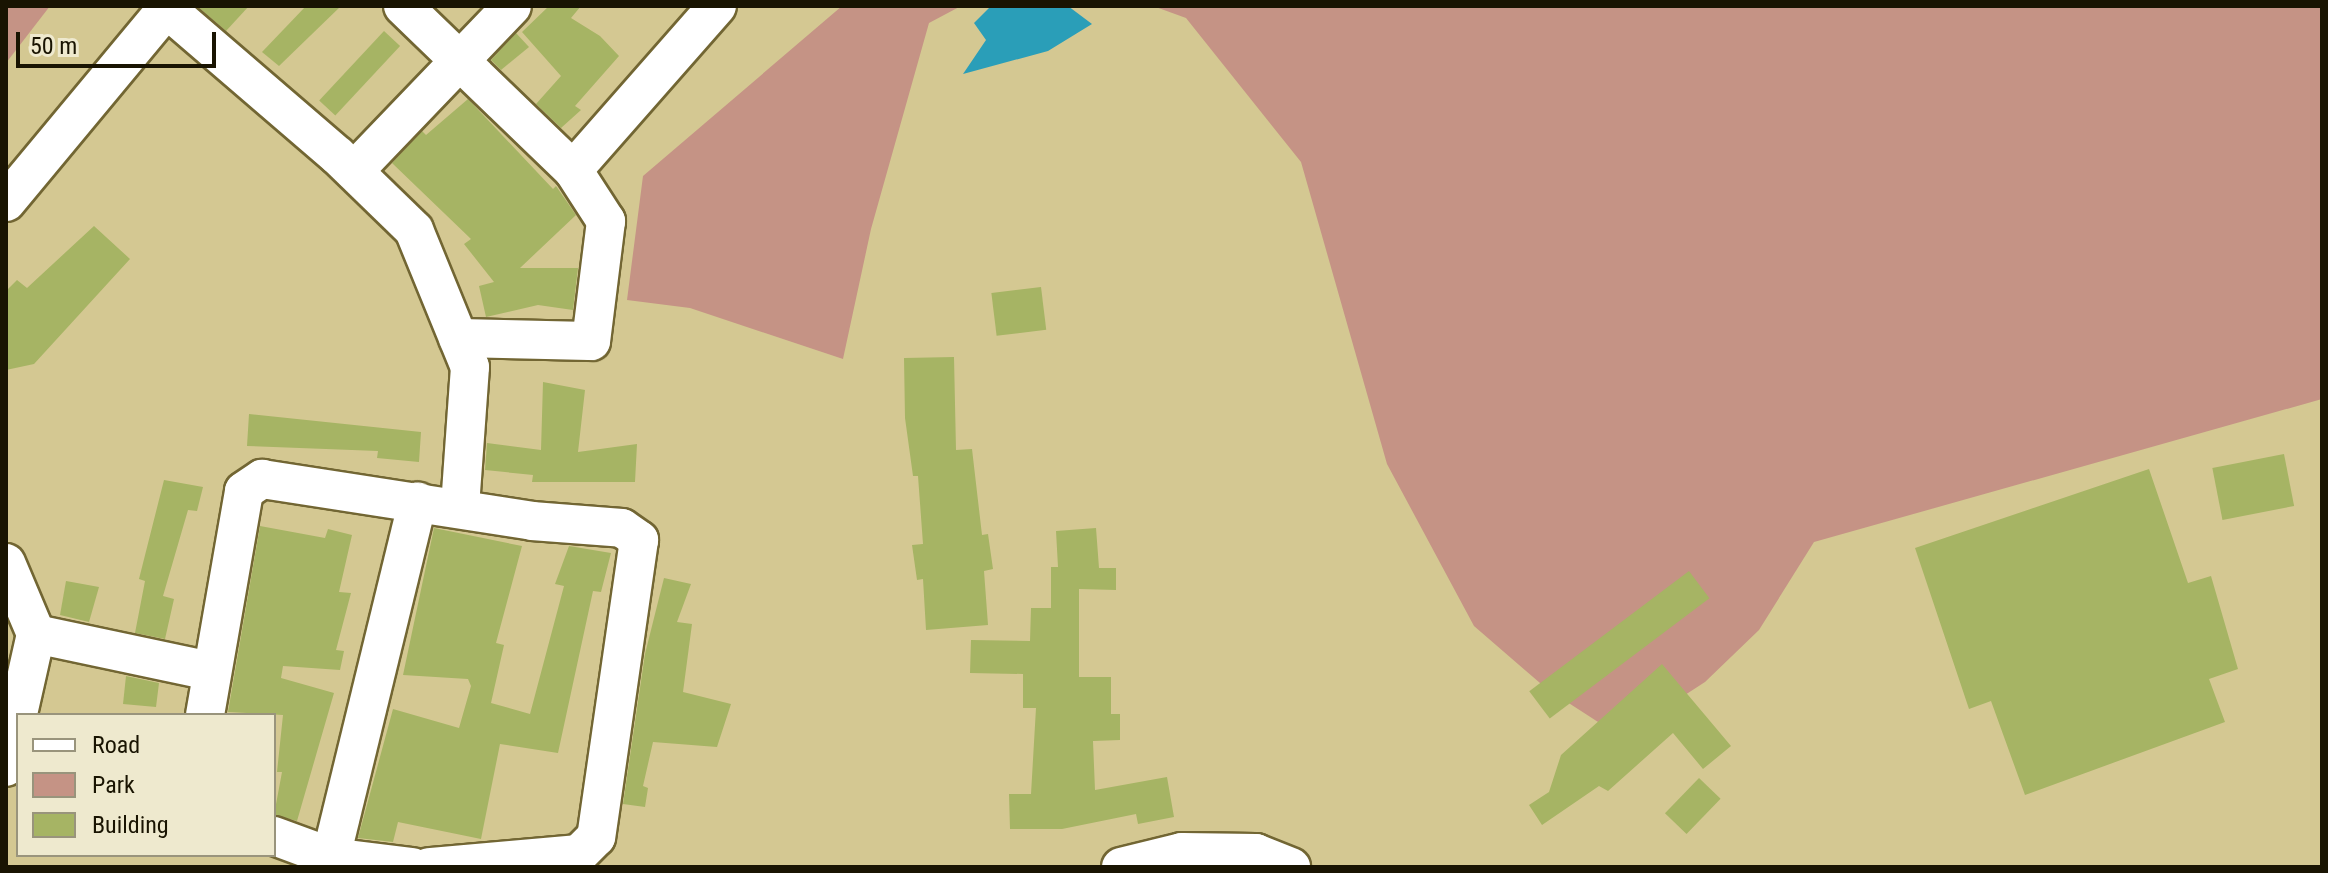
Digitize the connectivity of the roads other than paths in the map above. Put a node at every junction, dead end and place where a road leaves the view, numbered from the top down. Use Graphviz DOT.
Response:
graph roads {
  1 [pos="403,6"];
  2 [pos="512,6"];
  3 [pos="717,6"];
  4 [pos="168,7"];
  5 [pos="462,61"];
  6 [pos="573,170"];
  7 [pos="354,171"];
  8 [pos="6,202"];
  9 [pos="458,338"];
  10 [pos="418,501"];
  11 [pos="460,507"];
  12 [pos="6,563"];
  13 [pos="36,634"];
  14 [pos="210,671"];
  15 [pos="18,713"];
  16 [pos="205,713"];
  17 [pos="16,723"];
  18 [pos="6,767"];
  19 [pos="276,837"];
  20 [pos="331,857"];
  21 [pos="412,867"];
  22 [pos="429,867"];
  23 [pos="1121,867"];
  24 [pos="1291,867"];
  1 -- 5 [label="street"];
  2 -- 5 [label="street"];
  3 -- 6 [label="street"];
  4 -- 7 [label="street"];
  4 -- 8 [label="street"];
  5 -- 6 [label="street"];
  5 -- 7 [label="street"];
  6 -- 9 [label="street"];
  7 -- 9 [label="street"];
  9 -- 11 [label="street"];
  10 -- 11 [label="street"];
  10 -- 14 [label="street"];
  10 -- 20 [label="street"];
  11 -- 22 [label="street"];
  12 -- 13 [label="street"];
  13 -- 14 [label="street"];
  13 -- 15 [label="street"];
  14 -- 16 [label="street"];
  17 -- 18 [label="street"];
  19 -- 20 [label="street"];
  20 -- 21 [label="street"];
  23 -- 24 [label="street"];
}
